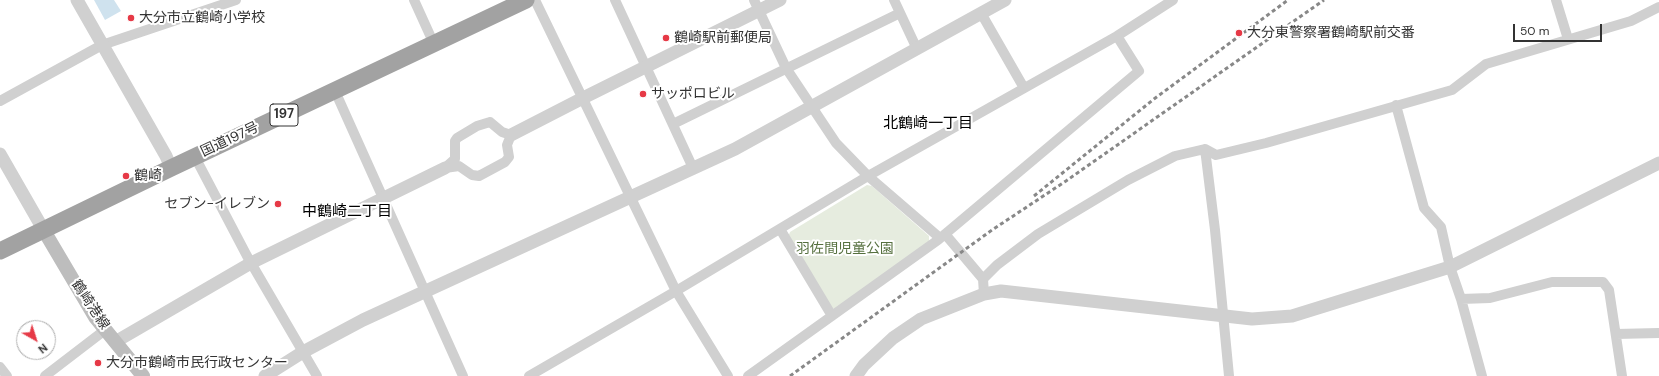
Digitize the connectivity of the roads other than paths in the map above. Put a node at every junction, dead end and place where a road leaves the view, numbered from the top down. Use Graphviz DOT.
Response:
graph roads {
  1 [pos="77,0"];
  2 [pos="236,0"];
  3 [pos="414,0"];
  4 [pos="526,0"];
  5 [pos="535,0"];
  6 [pos="616,0"];
  7 [pos="780,0"];
  8 [pos="894,0"];
  9 [pos="1005,0"];
  10 [pos="1173,0"];
  11 [pos="1556,0"];
  12 [pos="757,5"];
  13 [pos="1659,7"];
  14 [pos="900,13"];
  15 [pos="981,13"];
  16 [pos="1117,36"];
  17 [pos="1568,39"];
  18 [pos="102,44"];
  19 [pos="434,44"];
  20 [pos="917,49"];
  21 [pos="646,66"];
  22 [pos="786,68"];
  23 [pos="1024,88"];
  24 [pos="335,92"];
  25 [pos="582,98"];
  26 [pos="0,101"];
  27 [pos="1396,105"];
  28 [pos="812,107"];
  29 [pos="672,124"];
  30 [pos="511,135"];
  31 [pos="1204,149"];
  32 [pos="0,154"];
  33 [pos="195,157"];
  34 [pos="1659,163"];
  35 [pos="171,168"];
  36 [pos="445,168"];
  37 [pos="693,168"];
  38 [pos="868,176"];
  39 [pos="630,197"];
  40 [pos="383,198"];
  41 [pos="43,229"];
  42 [pos="780,229"];
  43 [pos="942,236"];
  44 [pos="0,251"];
  45 [pos="251,263"];
  46 [pos="1450,267"];
  47 [pos="983,279"];
  48 [pos="676,291"];
  49 [pos="425,292"];
  50 [pos="984,294"];
  51 [pos="1461,299"];
  52 [pos="1223,315"];
  53 [pos="832,316"];
  54 [pos="105,330"];
  55 [pos="1659,333"];
  56 [pos="1616,334"];
  57 [pos="115,342"];
  58 [pos="303,352"];
  59 [pos="0,368"];
  60 [pos="7,376"];
  61 [pos="45,376"];
  62 [pos="144,376"];
  63 [pos="265,376"];
  64 [pos="317,376"];
  65 [pos="463,376"];
  66 [pos="529,376"];
  67 [pos="728,376"];
  68 [pos="748,376"];
  69 [pos="856,376"];
  70 [pos="1229,376"];
  71 [pos="1482,376"];
  72 [pos="1622,376"];
  1 -- 18 [label="street"];
  2 -- 18 [label="street"];
  3 -- 19 [label="street"];
  4 -- 19 [label="highway, 国道197号 / 197"];
  5 -- 25 [label="street"];
  6 -- 21 [label="street"];
  7 -- 12 [label="street"];
  8 -- 14 [label="street"];
  9 -- 15 [label="street"];
  10 -- 16 [label="street"];
  11 -- 17 [label="street"];
  12 -- 21 [label="street"];
  12 -- 22 [label="street"];
  13 -- 17 [label="street"];
  14 -- 20 [label="street"];
  14 -- 22 [label="street"];
  15 -- 20 [label="street"];
  15 -- 23 [label="street"];
  16 -- 23 [label="street"];
  16 -- 43 [label="street"];
  17 -- 27 [label="street"];
  18 -- 26 [label="street"];
  18 -- 35 [label="street"];
  19 -- 24 [label="highway, 国道197号 / 197"];
  20 -- 28 [label="street"];
  21 -- 25 [label="street"];
  21 -- 29 [label="street"];
  22 -- 28 [label="street"];
  22 -- 29 [label="street"];
  23 -- 38 [label="street"];
  24 -- 33 [label="highway, 国道197号 / 197"];
  24 -- 40 [label="street"];
  25 -- 30 [label="street"];
  25 -- 39 [label="street"];
  27 -- 31 [label="street"];
  27 -- 46 [label="street"];
  28 -- 37 [label="street"];
  28 -- 38 [label="street"];
  29 -- 37 [label="street"];
  30 -- 36 [label="street"];
  30 -- 36 [label="street"];
  31 -- 47 [label="street"];
  31 -- 52 [label="street"];
  32 -- 41 [label="street"];
  33 -- 35 [label="highway, 国道197号 / 197"];
  33 -- 45 [label="street"];
  34 -- 46 [label="street"];
  35 -- 41 [label="highway, 国道197号 / 197"];
  36 -- 40 [label="street"];
  37 -- 39 [label="street"];
  38 -- 42 [label="street"];
  38 -- 43 [label="street"];
  39 -- 48 [label="street"];
  39 -- 49 [label="street"];
  40 -- 45 [label="street"];
  40 -- 49 [label="street"];
  41 -- 44 [label="highway, 国道197号 / 197"];
  41 -- 54 [label="main road, 鶴崎港線"];
  42 -- 48 [label="street"];
  42 -- 53 [label="street"];
  43 -- 47 [label="street"];
  43 -- 53 [label="street"];
  45 -- 57 [label="street"];
  45 -- 58 [label="street"];
  46 -- 51 [label="street"];
  46 -- 52 [label="street"];
  47 -- 50 [label="street"];
  48 -- 66 [label="street"];
  48 -- 67 [label="street"];
  49 -- 58 [label="street"];
  49 -- 65 [label="street"];
  50 -- 52 [label="street"];
  50 -- 69 [label="street"];
  51 -- 56 [label="street"];
  51 -- 71 [label="street"];
  52 -- 70 [label="street"];
  53 -- 68 [label="street"];
  54 -- 57 [label="main road, 鶴崎港線"];
  54 -- 61 [label="street"];
  55 -- 56 [label="street"];
  56 -- 72 [label="street"];
  57 -- 62 [label="main road, 鶴崎港線"];
  58 -- 63 [label="street"];
  58 -- 64 [label="street"];
  59 -- 60 [label="street"];
}
